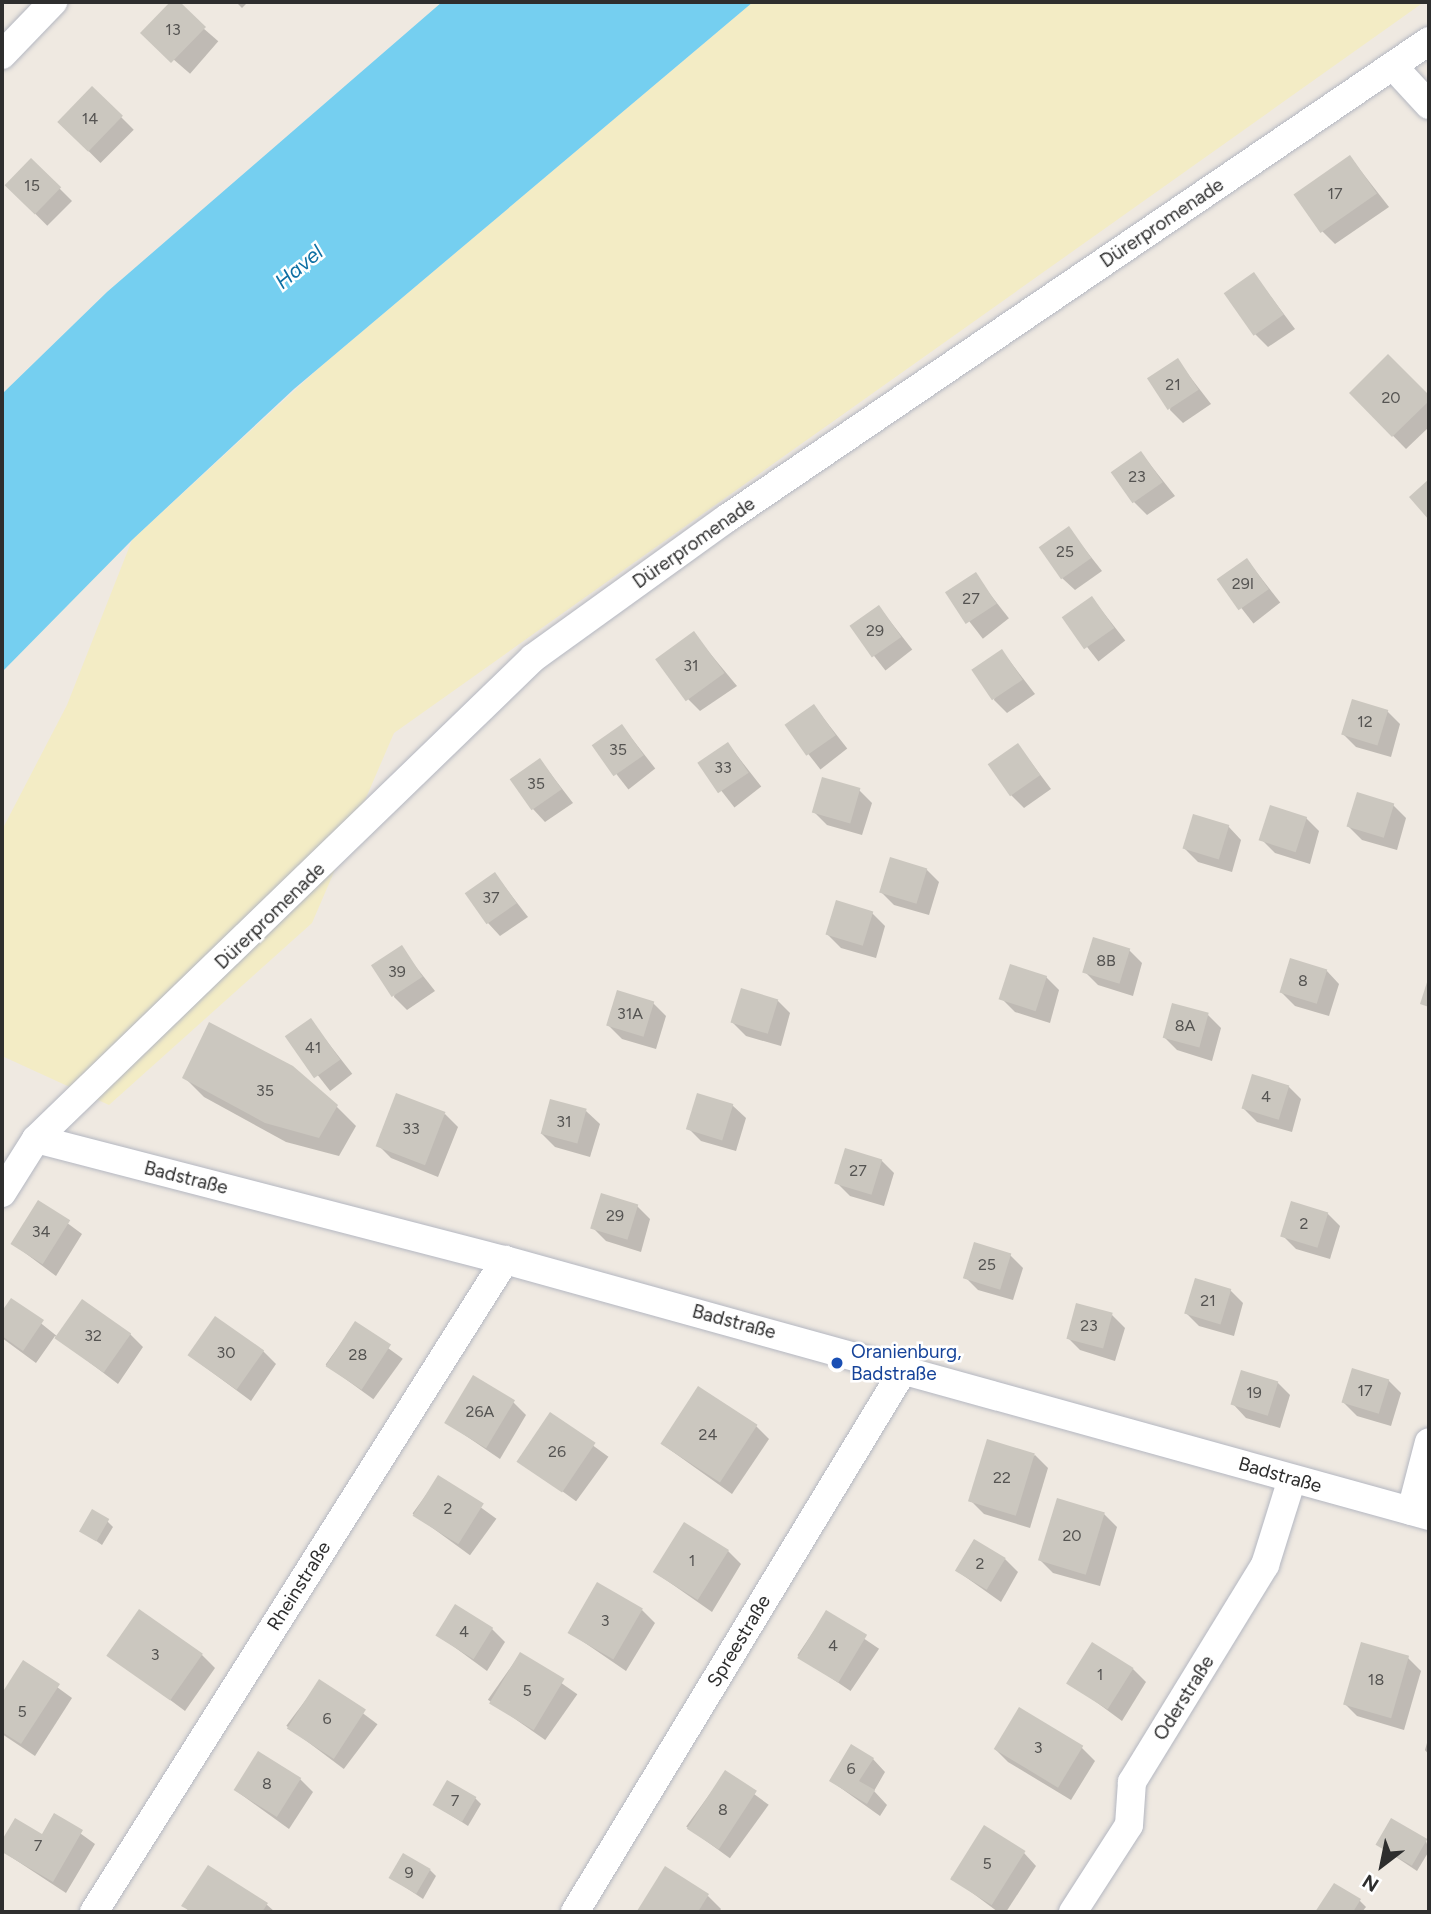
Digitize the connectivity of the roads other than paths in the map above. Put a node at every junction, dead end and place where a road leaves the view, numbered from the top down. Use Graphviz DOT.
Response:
graph roads {
  1 [pos="52,2"];
  2 [pos="1429,41"];
  3 [pos="2,55"];
  4 [pos="1393,66"];
  5 [pos="1429,105"];
  6 [pos="36,1139"];
  7 [pos="2,1192"];
  8 [pos="505,1260"];
  9 [pos="904,1369"];
  10 [pos="1429,1443"];
  11 [pos="1292,1479"];
  12 [pos="1420,1513"];
  13 [pos="94,1912"];
  14 [pos="575,1912"];
  15 [pos="1073,1912"];
  1 -- 3 [label="street"];
  2 -- 4 [label="street, Dürerpromenade"];
  4 -- 5 [label="street"];
  4 -- 6 [label="street, Dürerpromenade"];
  6 -- 7 [label="street, Dürerpromenade"];
  6 -- 8 [label="street, Badstraße"];
  8 -- 9 [label="street, Badstraße"];
  8 -- 13 [label="street, Rheinstraße"];
  9 -- 11 [label="street, Badstraße"];
  9 -- 14 [label="street, Spreestraße"];
  10 -- 12 [label="street"];
  11 -- 12 [label="street, Badstraße"];
  11 -- 15 [label="street, Oderstraße"];
}
